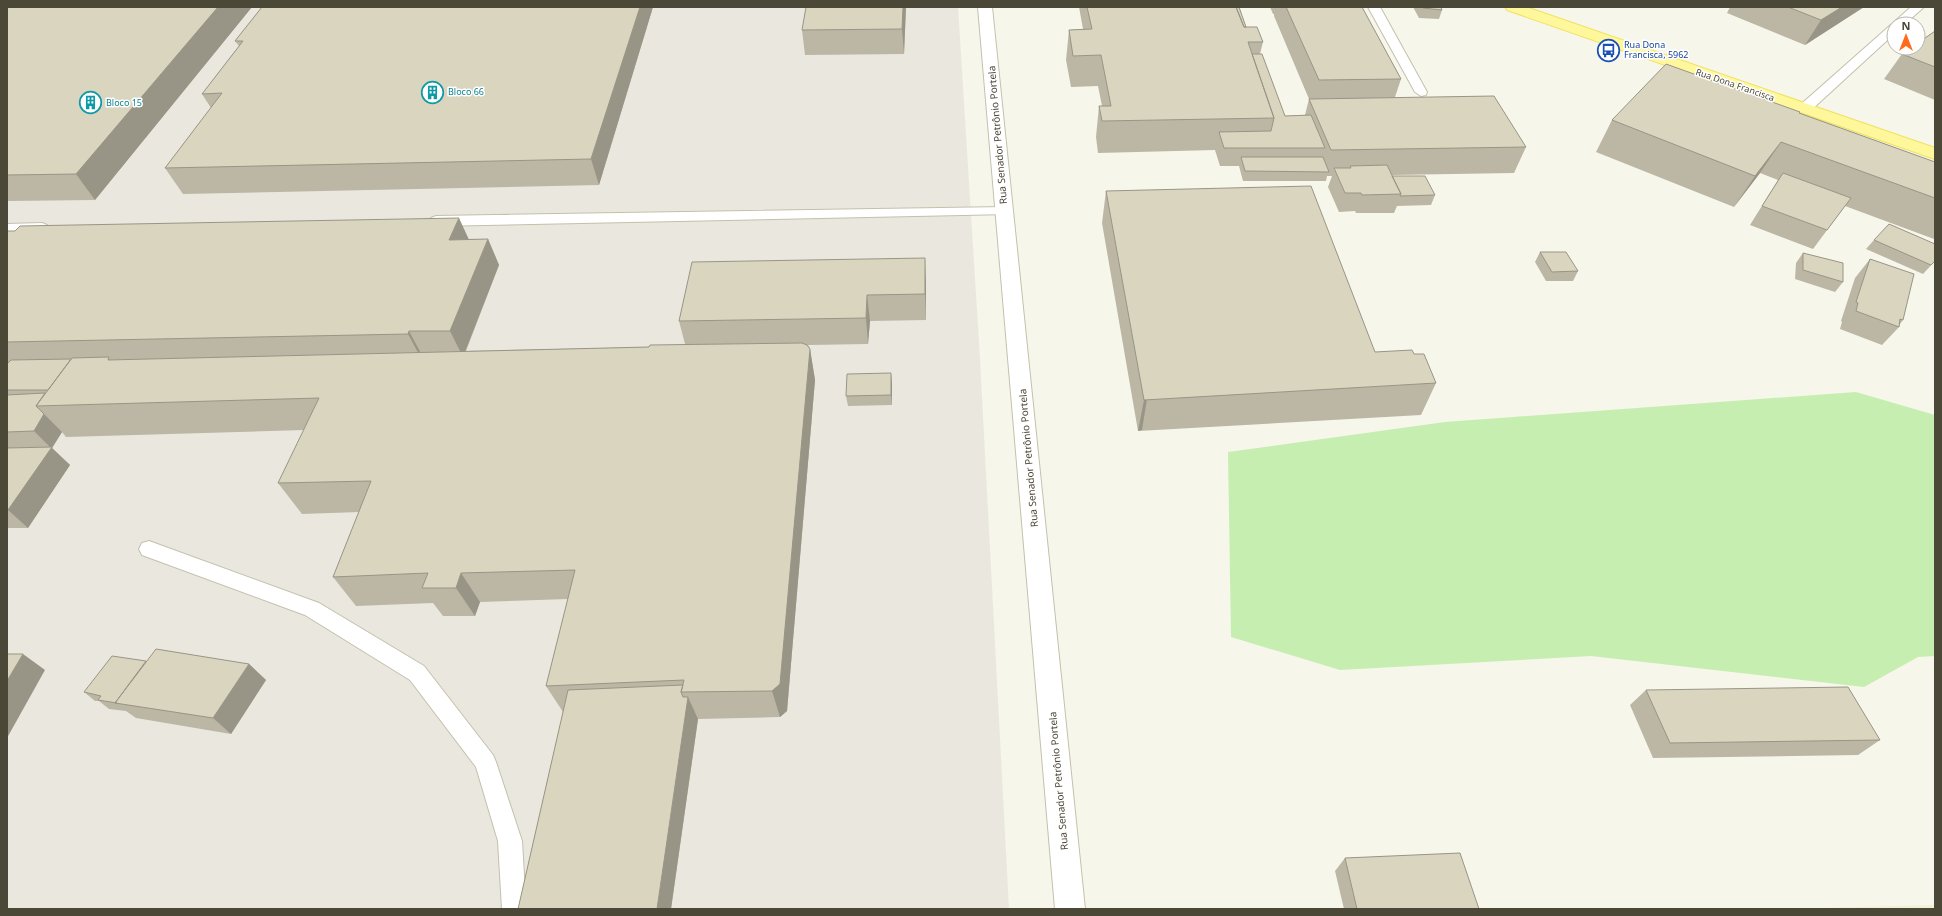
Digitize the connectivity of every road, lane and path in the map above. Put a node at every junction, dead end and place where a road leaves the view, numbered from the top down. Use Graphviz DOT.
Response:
graph roads {
  1 [pos="985,7"];
  2 [pos="1374,7"];
  3 [pos="1512,7"];
  4 [pos="1918,7"];
  5 [pos="1907,16"];
  6 [pos="1886,35"];
  7 [pos="1421,92"];
  8 [pos="1804,109"];
  9 [pos="1935,154"];
  10 [pos="1005,212"];
  11 [pos="420,221"];
  12 [pos="7,228"];
  13 [pos="55,228"];
  14 [pos="149,549"];
  15 [pos="514,909"];
  16 [pos="1070,909"];
  1 -- 10 [label="street, Rua Senador Petrônio Portela"];
  2 -- 7 [label="lane"];
  3 -- 8 [label="main road, Rua Dona Francisca"];
  4 -- 5 [label="lane"];
  6 -- 8 [label="lane"];
  8 -- 9 [label="main road, Rua Dona Francisca"];
  10 -- 11 [label="lane"];
  10 -- 16 [label="street, Rua Senador Petrônio Portela"];
  12 -- 13 [label="lane"];
  14 -- 15 [label="lane"];
}
